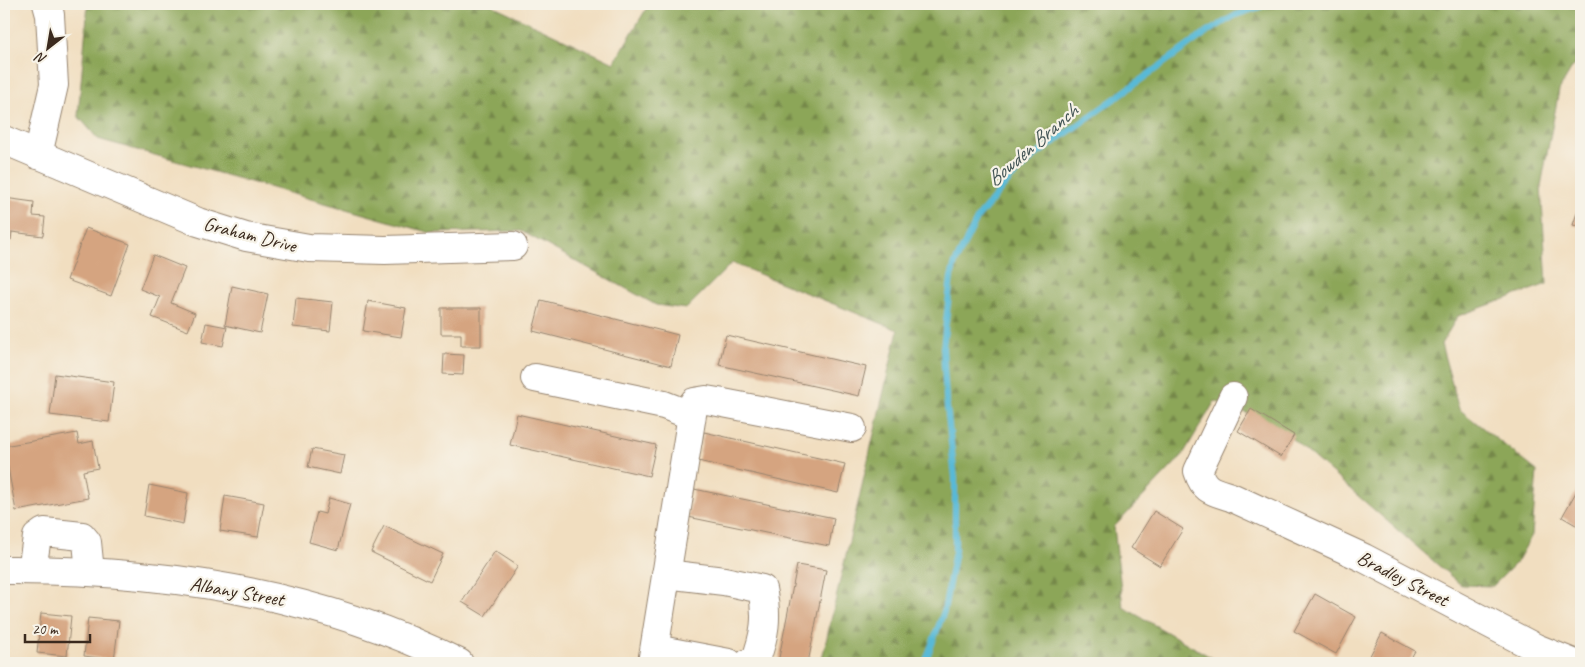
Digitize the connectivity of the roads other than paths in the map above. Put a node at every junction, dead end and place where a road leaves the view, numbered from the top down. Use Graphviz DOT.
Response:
graph roads {
  1 [pos="47,4"];
  2 [pos="4,140"];
  3 [pos="38,155"];
  4 [pos="513,246"];
  5 [pos="535,378"];
  6 [pos="1233,397"];
  7 [pos="690,415"];
  8 [pos="852,428"];
  9 [pos="4,570"];
  10 [pos="32,570"];
  11 [pos="90,572"];
  12 [pos="666,574"];
  13 [pos="1531,655"];
  14 [pos="653,656"];
  15 [pos="459,663"];
  16 [pos="729,663"];
  17 [pos="748,663"];
  18 [pos="1573,663"];
  1 -- 3 [label="street"];
  2 -- 3 [label="street, Graham Drive"];
  3 -- 4 [label="street, Graham Drive"];
  5 -- 7 [label="street"];
  6 -- 13 [label="street, Bradley Street"];
  7 -- 8 [label="street"];
  7 -- 12 [label="street"];
  9 -- 10 [label="street, Albany Street"];
  10 -- 11 [label="street, Albany Street"];
  10 -- 11 [label="street"];
  11 -- 15 [label="street, Albany Street"];
  12 -- 14 [label="street"];
  12 -- 17 [label="street"];
  13 -- 18 [label="street, Bradley Street"];
  14 -- 16 [label="street"];
}
